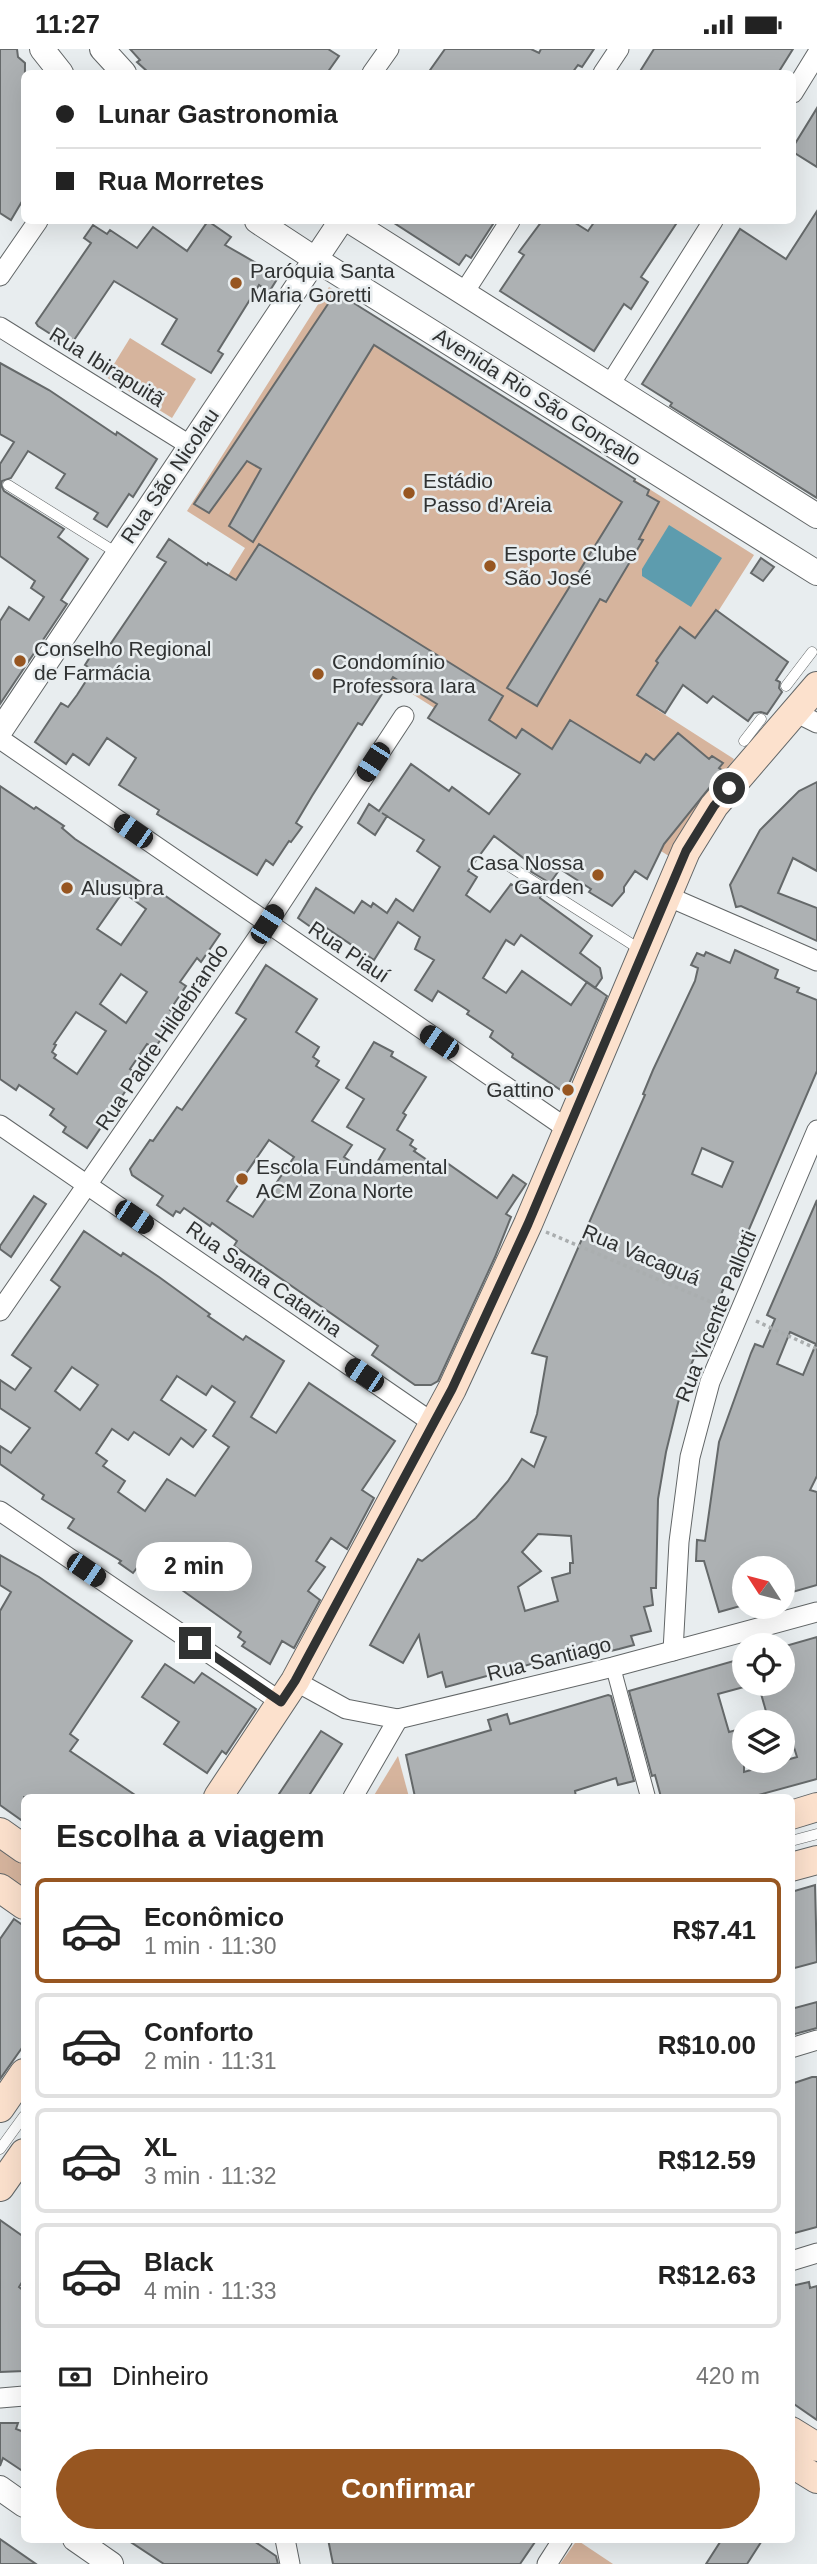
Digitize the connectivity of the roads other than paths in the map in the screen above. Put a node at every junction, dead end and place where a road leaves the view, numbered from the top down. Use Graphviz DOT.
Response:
graph roads {
  1 [pos="42,49"];
  2 [pos="102,49"];
  3 [pos="619,49"];
  4 [pos="382,51"];
  5 [pos="817,54"];
  6 [pos="59,70"];
  7 [pos="121,70"];
  8 [pos="373,70"];
  9 [pos="605,70"];
  10 [pos="796,88"];
  11 [pos="36,224"];
  12 [pos="262,224"];
  13 [pos="339,224"];
  14 [pos="355,224"];
  15 [pos="508,224"];
  16 [pos="711,224"];
  17 [pos="315,259"];
  18 [pos="0,276"];
  19 [pos="464,294"];
  20 [pos="0,327"];
  21 [pos="609,386"];
  22 [pos="191,446"];
  23 [pos="8,485"];
  24 [pos="817,516"];
  25 [pos="118,554"];
  26 [pos="817,573"];
  27 [pos="812,652"];
  28 [pos="817,686"];
  29 [pos="799,707"];
  30 [pos="404,716"];
  31 [pos="761,719"];
  32 [pos="0,731"];
  33 [pos="0,739"];
  34 [pos="744,741"];
  35 [pos="509,866"];
  36 [pos="667,896"];
  37 [pos="267,924"];
  38 [pos="643,952"];
  39 [pos="817,961"];
  40 [pos="0,1125"];
  41 [pos="817,1130"];
  42 [pos="569,1131"];
  43 [pos="88,1185"];
  44 [pos="0,1311"];
  45 [pos="433,1423"];
  46 [pos="0,1511"];
  47 [pos="817,1612"];
  48 [pos="673,1651"];
  49 [pos="613,1667"];
  50 [pos="288,1692"];
  51 [pos="398,1719"];
  52 [pos="229,1791"];
  53 [pos="355,1794"];
  54 [pos="647,1794"];
  55 [pos="817,1807"];
  56 [pos="795,1814"];
  57 [pos="0,1832"];
  58 [pos="817,1834"];
  59 [pos="795,1840"];
  60 [pos="21,1847"];
  61 [pos="817,1860"];
  62 [pos="795,1866"];
  63 [pos="0,1888"];
  64 [pos="21,1903"];
  65 [pos="817,2040"];
  66 [pos="795,2047"];
  67 [pos="21,2077"];
  68 [pos="0,2108"];
  69 [pos="21,2120"];
  70 [pos="0,2149"];
  71 [pos="21,2157"];
  72 [pos="0,2187"];
  73 [pos="817,2253"];
  74 [pos="795,2260"];
  75 [pos="21,2396"];
  76 [pos="0,2398"];
  77 [pos="795,2433"];
  78 [pos="817,2447"];
  79 [pos="795,2465"];
  80 [pos="817,2479"];
  81 [pos="0,2488"];
  82 [pos="21,2503"];
  83 [pos="81,2543"];
  84 [pos="286,2543"];
  85 [pos="560,2543"];
  86 [pos="111,2564"];
  87 [pos="290,2564"];
  88 [pos="547,2564"];
  1 -- 6 [label="street"];
  2 -- 7 [label="street"];
  3 -- 9 [label="street"];
  4 -- 8 [label="street"];
  5 -- 10 [label="street"];
  11 -- 18 [label="street"];
  12 -- 17 [label="street, Avenida Rio São Gonçalo"];
  13 -- 17 [label="street, Rua São Nicolau"];
  14 -- 19 [label="street"];
  15 -- 19 [label="street"];
  16 -- 21 [label="street"];
  17 -- 22 [label="street, Rua São Nicolau"];
  17 -- 26 [label="street, Avenida Rio São Gonçalo"];
  19 -- 21 [label="street"];
  20 -- 22 [label="street, Rua Ibirapuitã"];
  21 -- 24 [label="street"];
  22 -- 25 [label="street, Rua São Nicolau"];
  23 -- 25 [label="lane"];
  25 -- 32 [label="street, Rua São Nicolau"];
  27 -- 29 [label="lane"];
  28 -- 29 [label="main road"];
  29 -- 36 [label="main road"];
  30 -- 37 [label="street, Rua Padre Hildebrando"];
  31 -- 34 [label="lane"];
  33 -- 37 [label="street, Rua Piauí"];
  35 -- 38 [label="lane"];
  36 -- 38 [label="main road"];
  36 -- 39 [label="street"];
  37 -- 42 [label="street, Rua Piauí"];
  37 -- 43 [label="street, Rua Padre Hildebrando"];
  38 -- 42 [label="main road"];
  40 -- 43 [label="street, Rua Santa Catarina"];
  41 -- 48 [label="street, Rua Vicente Pallotti"];
  42 -- 45 [label="main road"];
  43 -- 44 [label="street, Rua Padre Hildebrando"];
  43 -- 45 [label="street, Rua Santa Catarina"];
  45 -- 50 [label="main road"];
  46 -- 50 [label="street, Rua Santiago"];
  47 -- 48 [label="street, Rua Santiago"];
  48 -- 49 [label="street, Rua Santiago"];
  49 -- 51 [label="street, Rua Santiago"];
  49 -- 54 [label="street"];
  50 -- 51 [label="street, Rua Santiago"];
  50 -- 52 [label="main road"];
  51 -- 53 [label="street"];
  55 -- 56 [label="main road"];
  57 -- 60 [label="main road"];
  58 -- 59 [label="lane"];
  61 -- 62 [label="main road"];
  63 -- 64 [label="main road"];
  65 -- 66 [label="street"];
  67 -- 68 [label="main road"];
  69 -- 70 [label="lane"];
  71 -- 72 [label="main road"];
  73 -- 74 [label="street"];
  75 -- 76 [label="street"];
  77 -- 78 [label="main road"];
  79 -- 80 [label="main road"];
  81 -- 82 [label="street"];
  83 -- 86 [label="street"];
  84 -- 87 [label="street"];
  85 -- 88 [label="street"];
}
